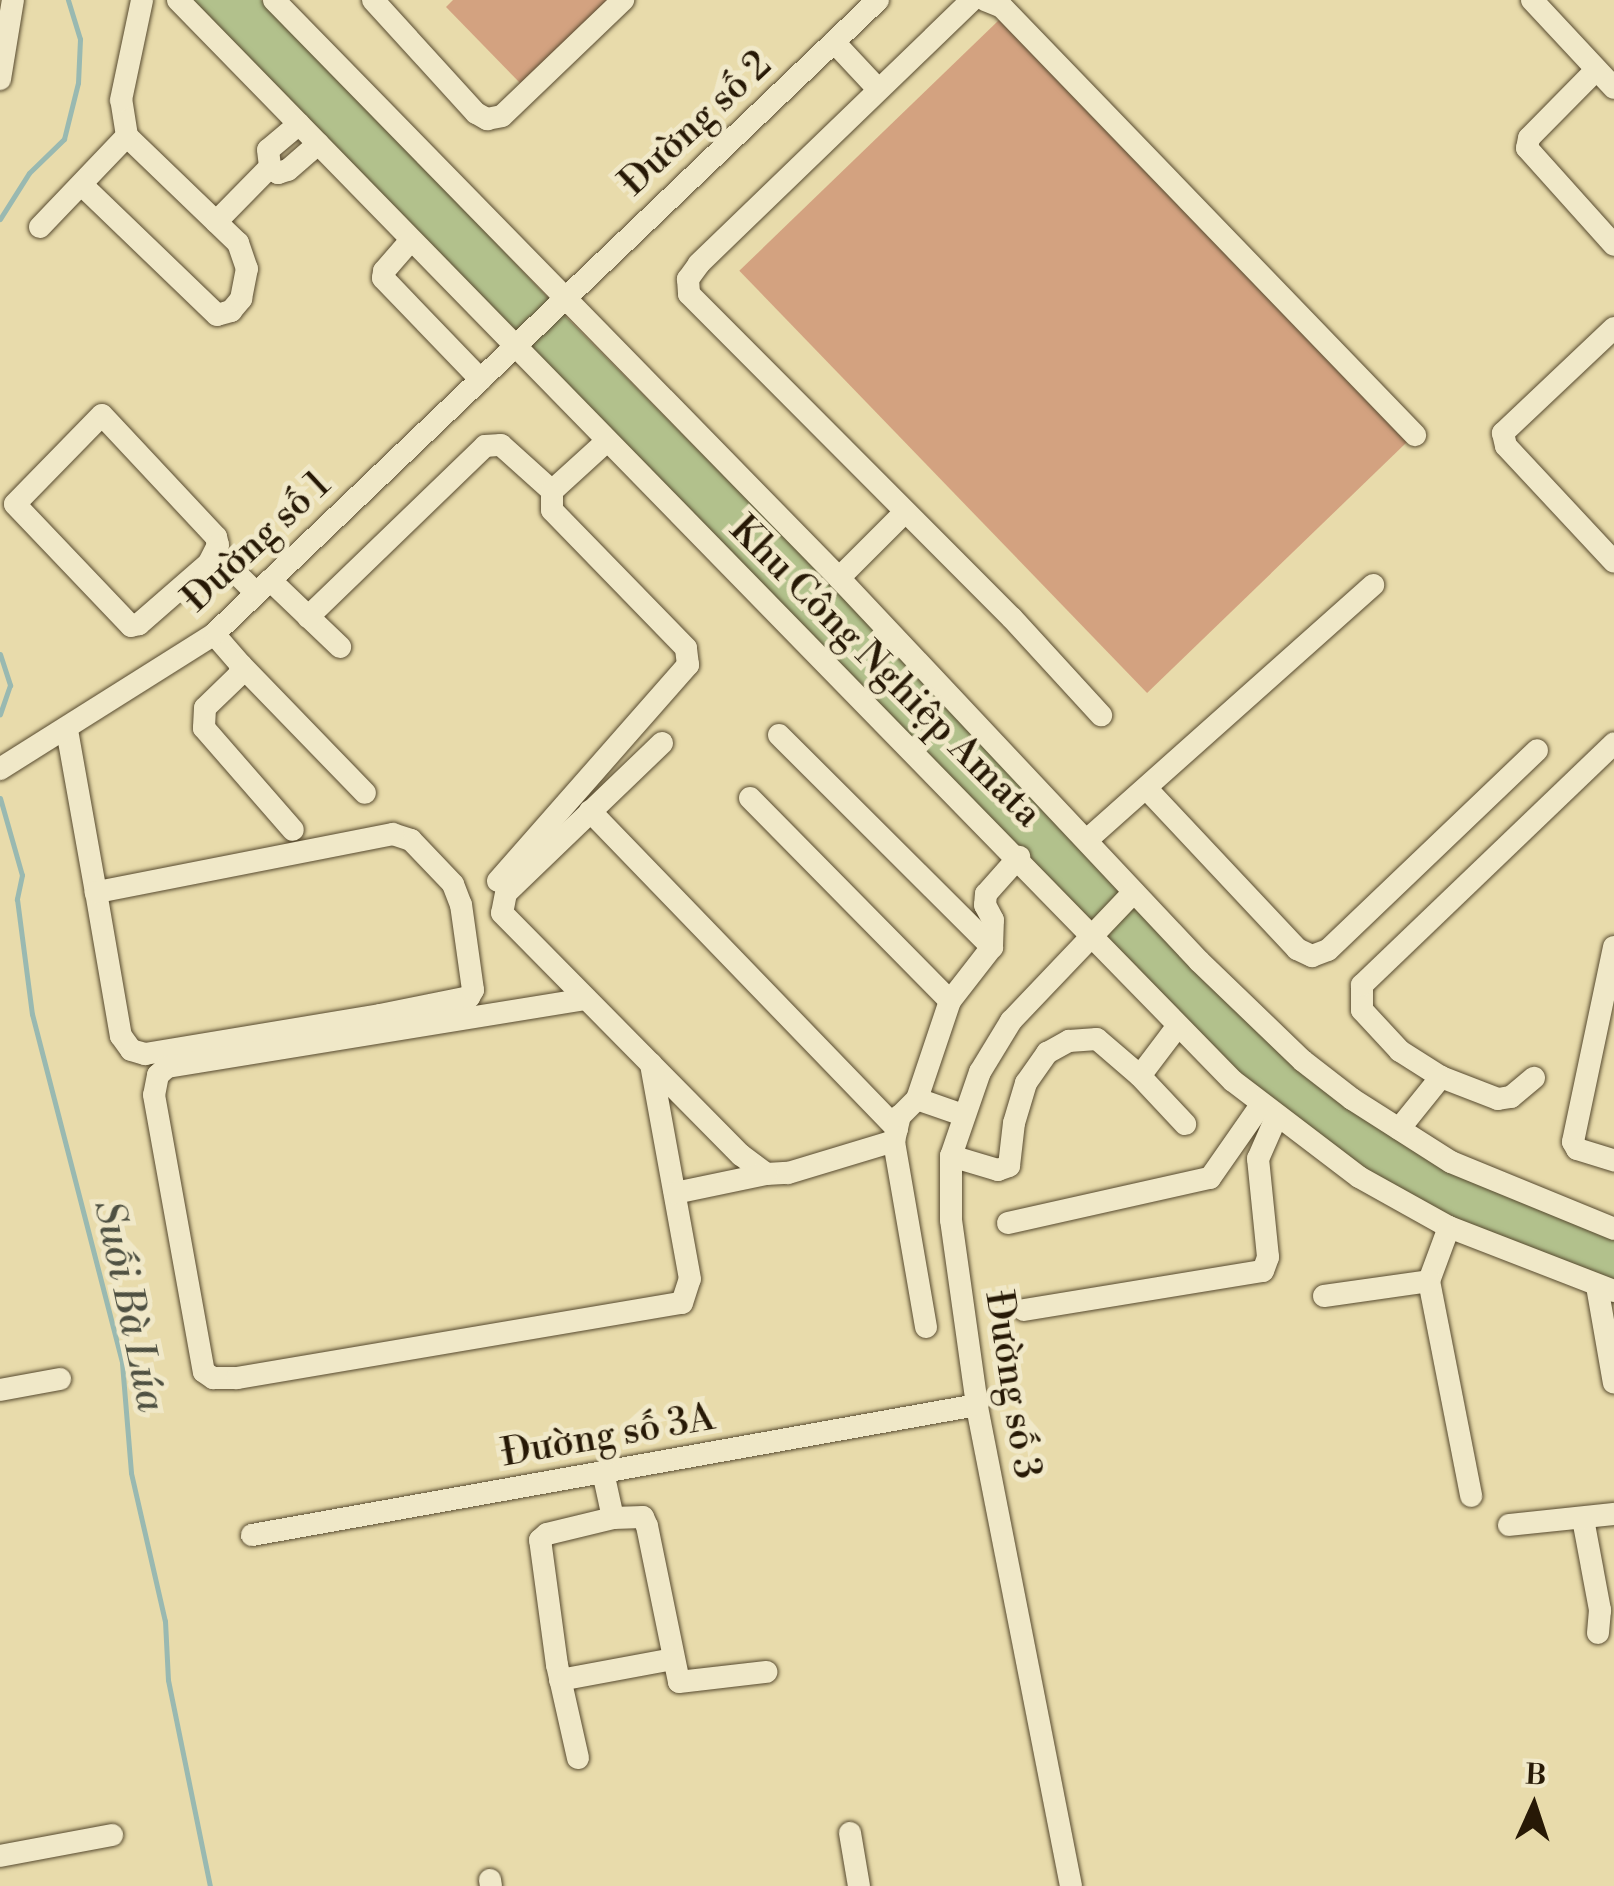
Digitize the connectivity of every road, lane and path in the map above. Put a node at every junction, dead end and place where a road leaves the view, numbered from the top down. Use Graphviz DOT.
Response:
graph roads {
  1 [pos="142,0"];
  2 [pos="178,0"];
  3 [pos="274,0"];
  4 [pos="373,0"];
  5 [pos="624,0"];
  6 [pos="878,0"];
  7 [pos="972,0"];
  8 [pos="986,0"];
  9 [pos="1532,0"];
  10 [pos="23,2"];
  11 [pos="834,42"];
  12 [pos="1596,70"];
  13 [pos="0,79"];
  14 [pos="878,88"];
  15 [pos="1614,88"];
  16 [pos="299,124"];
  17 [pos="127,136"];
  18 [pos="318,144"];
  19 [pos="270,167"];
  20 [pos="83,186"];
  21 [pos="216,222"];
  22 [pos="40,227"];
  23 [pos="412,240"];
  24 [pos="1614,245"];
  25 [pos="562,298"];
  26 [pos="1614,328"];
  27 [pos="514,349"];
  28 [pos="481,380"];
  29 [pos="1415,435"];
  30 [pos="607,442"];
  31 [pos="552,491"];
  32 [pos="905,512"];
  33 [pos="216,553"];
  34 [pos="1614,562"];
  35 [pos="839,578"];
  36 [pos="1373,584"];
  37 [pos="263,587"];
  38 [pos="308,617"];
  39 [pos="214,634"];
  40 [pos="340,647"];
  41 [pos="241,665"];
  42 [pos="1101,715"];
  43 [pos="67,730"];
  44 [pos="779,735"];
  45 [pos="662,742"];
  46 [pos="1614,742"];
  47 [pos="1536,750"];
  48 [pos="0,769"];
  49 [pos="1146,788"];
  50 [pos="365,794"];
  51 [pos="750,798"];
  52 [pos="590,812"];
  53 [pos="294,830"];
  54 [pos="1088,839"];
  55 [pos="1019,857"];
  56 [pos="496,883"];
  57 [pos="96,892"];
  58 [pos="1134,892"];
  59 [pos="1092,935"];
  60 [pos="992,947"];
  61 [pos="1614,947"];
  62 [pos="586,999"];
  63 [pos="950,1001"];
  64 [pos="1178,1026"];
  65 [pos="651,1064"];
  66 [pos="1140,1076"];
  67 [pos="1441,1078"];
  68 [pos="1534,1078"];
  69 [pos="917,1099"];
  70 [pos="1269,1111"];
  71 [pos="963,1114"];
  72 [pos="1185,1124"];
  73 [pos="1399,1129"];
  74 [pos="895,1135"];
  75 [pos="951,1156"];
  76 [pos="1614,1160"];
  77 [pos="766,1174"];
  78 [pos="675,1193"];
  79 [pos="1008,1223"];
  80 [pos="1448,1227"];
  81 [pos="1614,1230"];
  82 [pos="1428,1281"];
  83 [pos="1605,1289"];
  84 [pos="1324,1296"];
  85 [pos="1024,1310"];
  86 [pos="926,1327"];
  87 [pos="60,1379"];
  88 [pos="1614,1383"];
  89 [pos="0,1390"];
  90 [pos="977,1405"];
  91 [pos="604,1472"];
  92 [pos="1471,1496"];
  93 [pos="1614,1514"];
  94 [pos="613,1518"];
  95 [pos="1583,1518"];
  96 [pos="1509,1525"];
  97 [pos="252,1535"];
  98 [pos="1604,1617"];
  99 [pos="673,1658"];
  100 [pos="766,1672"];
  101 [pos="560,1680"];
  102 [pos="578,1758"];
  103 [pos="850,1834"];
  104 [pos="112,1835"];
  105 [pos="0,1856"];
  106 [pos="859,1886"];
  107 [pos="1071,1886"];
  1 -- 17 [label="street"];
  2 -- 16 [label="street, Khu Công Nghiệp Amata"];
  3 -- 25 [label="street, Khu Công Nghiệp Amata"];
  4 -- 5 [label="street"];
  6 -- 11 [label="street, Đường số 2"];
  7 -- 14 [label="street"];
  8 -- 29 [label="street"];
  9 -- 12 [label="street"];
  10 -- 13 [label="street"];
  11 -- 14 [label="street"];
  11 -- 25 [label="street, Đường số 2"];
  12 -- 15 [label="street"];
  12 -- 24 [label="street"];
  14 -- 32 [label="street"];
  16 -- 18 [label="street, Khu Công Nghiệp Amata"];
  16 -- 19 [label="street"];
  17 -- 20 [label="street"];
  17 -- 21 [label="street"];
  18 -- 19 [label="street"];
  18 -- 23 [label="street, Khu Công Nghiệp Amata"];
  19 -- 21 [label="street"];
  20 -- 21 [label="street"];
  20 -- 22 [label="street"];
  23 -- 27 [label="street, Khu Công Nghiệp Amata"];
  23 -- 28 [label="street"];
  25 -- 27 [label="street, Đường số 2"];
  25 -- 35 [label="street, Khu Công Nghiệp Amata"];
  26 -- 34 [label="street"];
  27 -- 28 [label="street, Đường số 1"];
  27 -- 30 [label="street, Khu Công Nghiệp Amata"];
  28 -- 37 [label="street, Đường số 1"];
  30 -- 31 [label="street"];
  30 -- 55 [label="street, Khu Công Nghiệp Amata"];
  31 -- 38 [label="street"];
  31 -- 56 [label="street"];
  32 -- 35 [label="street"];
  32 -- 42 [label="street"];
  33 -- 33 [label="street"];
  33 -- 37 [label="street"];
  35 -- 54 [label="street, Khu Công Nghiệp Amata"];
  36 -- 49 [label="street"];
  37 -- 38 [label="street"];
  37 -- 39 [label="street, Đường số 1"];
  38 -- 40 [label="street"];
  39 -- 41 [label="street"];
  39 -- 43 [label="street, Đường số 1"];
  41 -- 50 [label="street"];
  41 -- 53 [label="street"];
  43 -- 48 [label="street, Đường số 1"];
  43 -- 57 [label="street"];
  44 -- 60 [label="street"];
  45 -- 52 [label="street"];
  46 -- 67 [label="street"];
  47 -- 49 [label="street"];
  49 -- 54 [label="street"];
  51 -- 63 [label="street"];
  52 -- 62 [label="street"];
  52 -- 74 [label="street"];
  54 -- 58 [label="street, Khu Công Nghiệp Amata"];
  55 -- 59 [label="street, Khu Công Nghiệp Amata"];
  55 -- 60 [label="street"];
  57 -- 57 [label="street"];
  58 -- 59 [label="street, Đường số 3"];
  58 -- 73 [label="street, Khu Công Nghiệp Amata"];
  59 -- 64 [label="street, Khu Công Nghiệp Amata"];
  59 -- 71 [label="street, Đường số 3"];
  60 -- 63 [label="street"];
  61 -- 76 [label="street"];
  62 -- 65 [label="street"];
  62 -- 78 [label="street"];
  63 -- 69 [label="street"];
  64 -- 66 [label="street"];
  64 -- 70 [label="street, Khu Công Nghiệp Amata"];
  65 -- 77 [label="street"];
  65 -- 78 [label="street"];
  66 -- 72 [label="street"];
  66 -- 75 [label="street"];
  67 -- 68 [label="street"];
  67 -- 73 [label="street"];
  69 -- 71 [label="street"];
  69 -- 74 [label="street"];
  70 -- 79 [label="street"];
  70 -- 80 [label="street, Khu Công Nghiệp Amata"];
  70 -- 85 [label="street"];
  71 -- 75 [label="street, Đường số 3"];
  73 -- 81 [label="street, Khu Công Nghiệp Amata"];
  74 -- 77 [label="street"];
  74 -- 86 [label="street"];
  75 -- 90 [label="street, Đường số 3"];
  77 -- 78 [label="street"];
  80 -- 82 [label="street"];
  80 -- 83 [label="street, Khu Công Nghiệp Amata"];
  82 -- 84 [label="street"];
  82 -- 92 [label="street"];
  83 -- 88 [label="street"];
  87 -- 89 [label="street"];
  90 -- 91 [label="street, Đường số 3A"];
  90 -- 107 [label="street, Đường số 3"];
  91 -- 94 [label="street"];
  91 -- 97 [label="street, Đường số 3A"];
  93 -- 95 [label="street"];
  94 -- 99 [label="street"];
  94 -- 101 [label="street"];
  95 -- 96 [label="street"];
  95 -- 98 [label="street"];
  99 -- 100 [label="street"];
  99 -- 101 [label="street"];
  101 -- 102 [label="street"];
  103 -- 106 [label="street"];
  104 -- 105 [label="street"];
}
